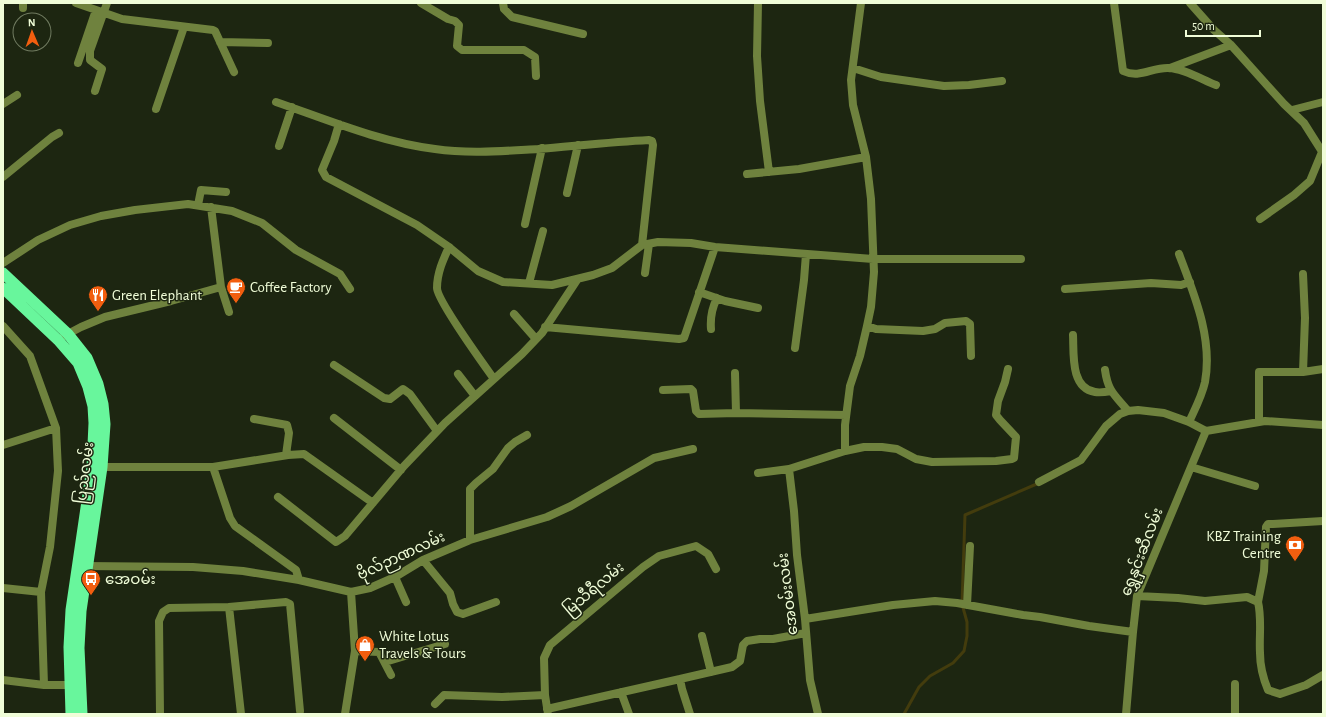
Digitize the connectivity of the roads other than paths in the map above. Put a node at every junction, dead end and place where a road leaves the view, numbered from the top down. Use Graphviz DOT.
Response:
graph roads {
  1 [pos="76,3"];
  2 [pos="107,3"];
  3 [pos="421,3"];
  4 [pos="439,3"];
  5 [pos="503,3"];
  6 [pos="758,3"];
  7 [pos="861,3"];
  8 [pos="1114,3"];
  9 [pos="1190,3"];
  10 [pos="100,11"];
  11 [pos="437,12"];
  12 [pos="184,27"];
  13 [pos="583,34"];
  14 [pos="220,42"];
  15 [pos="268,43"];
  16 [pos="1231,45"];
  17 [pos="78,63"];
  18 [pos="853,68"];
  19 [pos="1170,68"];
  20 [pos="234,72"];
  21 [pos="536,76"];
  22 [pos="1002,81"];
  23 [pos="1216,85"];
  24 [pos="95,91"];
  25 [pos="17,95"];
  26 [pos="276,102"];
  27 [pos="1323,102"];
  28 [pos="3,104"];
  29 [pos="292,107"];
  30 [pos="156,109"];
  31 [pos="1292,110"];
  32 [pos="339,124"];
  33 [pos="59,133"];
  34 [pos="279,146"];
  35 [pos="578,146"];
  36 [pos="542,148"];
  37 [pos="1323,153"];
  38 [pos="866,157"];
  39 [pos="769,172"];
  40 [pos="747,174"];
  41 [pos="3,177"];
  42 [pos="226,192"];
  43 [pos="567,193"];
  44 [pos="198,205"];
  45 [pos="211,207"];
  46 [pos="1260,219"];
  47 [pos="525,224"];
  48 [pos="543,231"];
  49 [pos="645,245"];
  50 [pos="449,247"];
  51 [pos="715,247"];
  52 [pos="806,254"];
  53 [pos="1179,254"];
  54 [pos="873,259"];
  55 [pos="1021,259"];
  56 [pos="3,263"];
  57 [pos="3,273"];
  58 [pos="645,273"];
  59 [pos="1303,274"];
  60 [pos="577,280"];
  61 [pos="1190,282"];
  62 [pos="529,284"];
  63 [pos="221,287"];
  64 [pos="3,288"];
  65 [pos="350,289"];
  66 [pos="1065,289"];
  67 [pos="699,292"];
  68 [pos="717,298"];
  69 [pos="758,308"];
  70 [pos="229,312"];
  71 [pos="514,314"];
  72 [pos="3,326"];
  73 [pos="867,326"];
  74 [pos="545,327"];
  75 [pos="711,329"];
  76 [pos="1073,335"];
  77 [pos="63,337"];
  78 [pos="536,339"];
  79 [pos="795,348"];
  80 [pos="971,356"];
  81 [pos="334,365"];
  82 [pos="1008,369"];
  83 [pos="1323,369"];
  84 [pos="1105,370"];
  85 [pos="1303,372"];
  86 [pos="735,373"];
  87 [pos="458,374"];
  88 [pos="494,379"];
  89 [pos="663,390"];
  90 [pos="1111,391"];
  91 [pos="475,396"];
  92 [pos="1128,411"];
  93 [pos="736,413"];
  94 [pos="846,415"];
  95 [pos="334,418"];
  96 [pos="254,420"];
  97 [pos="1189,422"];
  98 [pos="1259,422"];
  99 [pos="1323,425"];
  100 [pos="56,428"];
  101 [pos="438,431"];
  102 [pos="1206,431"];
  103 [pos="527,435"];
  104 [pos="3,445"];
  105 [pos="693,449"];
  106 [pos="845,451"];
  107 [pos="286,455"];
  108 [pos="97,467"];
  109 [pos="213,467"];
  110 [pos="1191,467"];
  111 [pos="789,469"];
  112 [pos="401,470"];
  113 [pos="758,473"];
  114 [pos="1039,482"];
  115 [pos="1255,486"];
  116 [pos="278,497"];
  117 [pos="373,503"];
  118 [pos="1323,521"];
  119 [pos="470,540"];
  120 [pos="970,546"];
  121 [pos="423,560"];
  122 [pos="83,566"];
  123 [pos="716,569"];
  124 [pos="395,577"];
  125 [pos="299,580"];
  126 [pos="3,588"];
  127 [pos="41,592"];
  128 [pos="351,592"];
  129 [pos="1137,596"];
  130 [pos="406,602"];
  131 [pos="496,602"];
  132 [pos="1258,602"];
  133 [pos="966,605"];
  134 [pos="229,607"];
  135 [pos="805,619"];
  136 [pos="1133,632"];
  137 [pos="806,633"];
  138 [pos="702,636"];
  139 [pos="445,644"];
  140 [pos="355,651"];
  141 [pos="385,662"];
  142 [pos="711,672"];
  143 [pos="390,675"];
  144 [pos="1323,675"];
  145 [pos="680,679"];
  146 [pos="3,680"];
  147 [pos="44,684"];
  148 [pos="1235,684"];
  149 [pos="69,686"];
  150 [pos="621,692"];
  151 [pos="545,695"];
  152 [pos="435,704"];
  153 [pos="300,711"];
  154 [pos="547,711"];
  155 [pos="71,714"];
  156 [pos="82,714"];
  157 [pos="160,714"];
  158 [pos="240,714"];
  159 [pos="345,714"];
  160 [pos="630,714"];
  161 [pos="690,714"];
  162 [pos="818,714"];
  163 [pos="1126,714"];
  164 [pos="1235,714"];
  1 -- 10 [label="street"];
  2 -- 10 [label="street"];
  3 -- 11 [label="street"];
  4 -- 11 [label="street"];
  5 -- 13 [label="street"];
  6 -- 39 [label="street"];
  7 -- 18 [label="street"];
  8 -- 19 [label="street"];
  9 -- 16 [label="street"];
  10 -- 12 [label="street"];
  10 -- 17 [label="street"];
  10 -- 24 [label="street"];
  11 -- 21 [label="street"];
  12 -- 14 [label="street"];
  12 -- 30 [label="street"];
  14 -- 15 [label="street"];
  14 -- 20 [label="street"];
  16 -- 19 [label="street"];
  16 -- 31 [label="street"];
  18 -- 22 [label="street"];
  18 -- 38 [label="street"];
  19 -- 23 [label="street"];
  25 -- 28 [label="street"];
  26 -- 29 [label="street"];
  27 -- 31 [label="street"];
  29 -- 32 [label="street"];
  29 -- 34 [label="street"];
  31 -- 37 [label="street"];
  32 -- 36 [label="street"];
  32 -- 50 [label="street"];
  33 -- 41 [label="street"];
  35 -- 36 [label="street"];
  35 -- 43 [label="street"];
  35 -- 49 [label="street"];
  36 -- 47 [label="street"];
  37 -- 46 [label="street"];
  38 -- 39 [label="street"];
  38 -- 54 [label="street"];
  39 -- 40 [label="street"];
  42 -- 44 [label="street"];
  44 -- 45 [label="street"];
  44 -- 56 [label="street"];
  45 -- 63 [label="street"];
  45 -- 65 [label="street"];
  48 -- 62 [label="street"];
  49 -- 51 [label="street"];
  49 -- 58 [label="street"];
  49 -- 60 [label="street"];
  50 -- 62 [label="street"];
  50 -- 88 [label="street"];
  51 -- 52 [label="street"];
  51 -- 67 [label="street"];
  52 -- 54 [label="street"];
  52 -- 79 [label="street"];
  53 -- 61 [label="street"];
  54 -- 55 [label="street"];
  54 -- 73 [label="street"];
  57 -- 77 [label="highway, ပြည်လမ်း"];
  59 -- 85 [label="street"];
  60 -- 62 [label="street"];
  60 -- 74 [label="street"];
  61 -- 66 [label="street"];
  61 -- 97 [label="street"];
  63 -- 70 [label="street"];
  63 -- 77 [label="street"];
  64 -- 77 [label="highway, ပြည်လမ်း"];
  67 -- 68 [label="street"];
  67 -- 74 [label="street"];
  68 -- 69 [label="street"];
  68 -- 75 [label="street"];
  71 -- 78 [label="street"];
  72 -- 100 [label="street"];
  73 -- 80 [label="street"];
  73 -- 94 [label="street"];
  74 -- 78 [label="street"];
  76 -- 90 [label="street"];
  77 -- 108 [label="highway, ပြည်လမ်း"];
  78 -- 88 [label="street"];
  81 -- 101 [label="street"];
  82 -- 106 [label="street"];
  83 -- 85 [label="street"];
  84 -- 90 [label="street"];
  85 -- 98 [label="street"];
  86 -- 93 [label="street"];
  87 -- 91 [label="street"];
  88 -- 91 [label="street"];
  89 -- 93 [label="street"];
  90 -- 92 [label="street"];
  91 -- 101 [label="street"];
  92 -- 97 [label="street"];
  92 -- 114 [label="street"];
  93 -- 94 [label="street"];
  94 -- 106 [label="street"];
  95 -- 112 [label="street"];
  96 -- 107 [label="street"];
  97 -- 102 [label="street"];
  98 -- 99 [label="street"];
  98 -- 102 [label="street"];
  100 -- 104 [label="street"];
  100 -- 127 [label="street"];
  101 -- 112 [label="street"];
  102 -- 110 [label="street, ရွှေနှင်းဆီလမ်း"];
  103 -- 119 [label="street"];
  105 -- 119 [label="street, ဗိုလ်ဉာဏလမ်း"];
  106 -- 111 [label="street"];
  107 -- 109 [label="street"];
  107 -- 117 [label="street"];
  108 -- 109 [label="street"];
  108 -- 122 [label="highway, ပြည်လမ်း"];
  109 -- 125 [label="street"];
  110 -- 115 [label="street"];
  110 -- 129 [label="street, ရွှေနှင်းဆီလမ်း"];
  111 -- 113 [label="street"];
  111 -- 135 [label="street, အေဝမ်းလမ်း"];
  112 -- 117 [label="street"];
  116 -- 117 [label="street"];
  118 -- 132 [label="street"];
  119 -- 121 [label="street, ဗိုလ်ဉာဏလမ်း"];
  120 -- 133 [label="street"];
  121 -- 124 [label="street, ဗိုလ်ဉာဏလမ်း"];
  121 -- 131 [label="street"];
  122 -- 125 [label="street, ဗိုလ်ဉာဏလမ်း"];
  122 -- 149 [label="highway, ပြည်လမ်း"];
  122 -- 156 [label="highway, ပြည်လမ်း"];
  123 -- 151 [label="street, မြသီရီလမ်း"];
  124 -- 128 [label="street, ဗိုလ်ဉာဏလမ်း"];
  124 -- 130 [label="street"];
  125 -- 128 [label="street, ဗိုလ်ဉာဏလမ်း"];
  126 -- 127 [label="street"];
  127 -- 147 [label="street"];
  128 -- 140 [label="street"];
  129 -- 132 [label="street"];
  129 -- 136 [label="street, ရွှေနှင်းဆီလမ်း"];
  132 -- 144 [label="street"];
  133 -- 135 [label="street"];
  133 -- 136 [label="street"];
  134 -- 153 [label="street"];
  134 -- 157 [label="street"];
  134 -- 158 [label="street"];
  135 -- 137 [label="street, အေဝမ်းလမ်း"];
  136 -- 163 [label="street, ရွှေနှင်းဆီလမ်း"];
  137 -- 142 [label="street"];
  137 -- 162 [label="street, အေဝမ်းလမ်း"];
  138 -- 142 [label="street"];
  139 -- 141 [label="street"];
  140 -- 141 [label="street"];
  140 -- 159 [label="street"];
  141 -- 143 [label="street"];
  142 -- 145 [label="street"];
  145 -- 150 [label="street"];
  145 -- 161 [label="street"];
  146 -- 147 [label="street"];
  147 -- 149 [label="street"];
  148 -- 164 [label="street"];
  149 -- 155 [label="highway, ပြည်လမ်း"];
  150 -- 154 [label="street"];
  150 -- 160 [label="street"];
  151 -- 152 [label="street"];
  151 -- 154 [label="street, မြသီရီလမ်း"];
}
